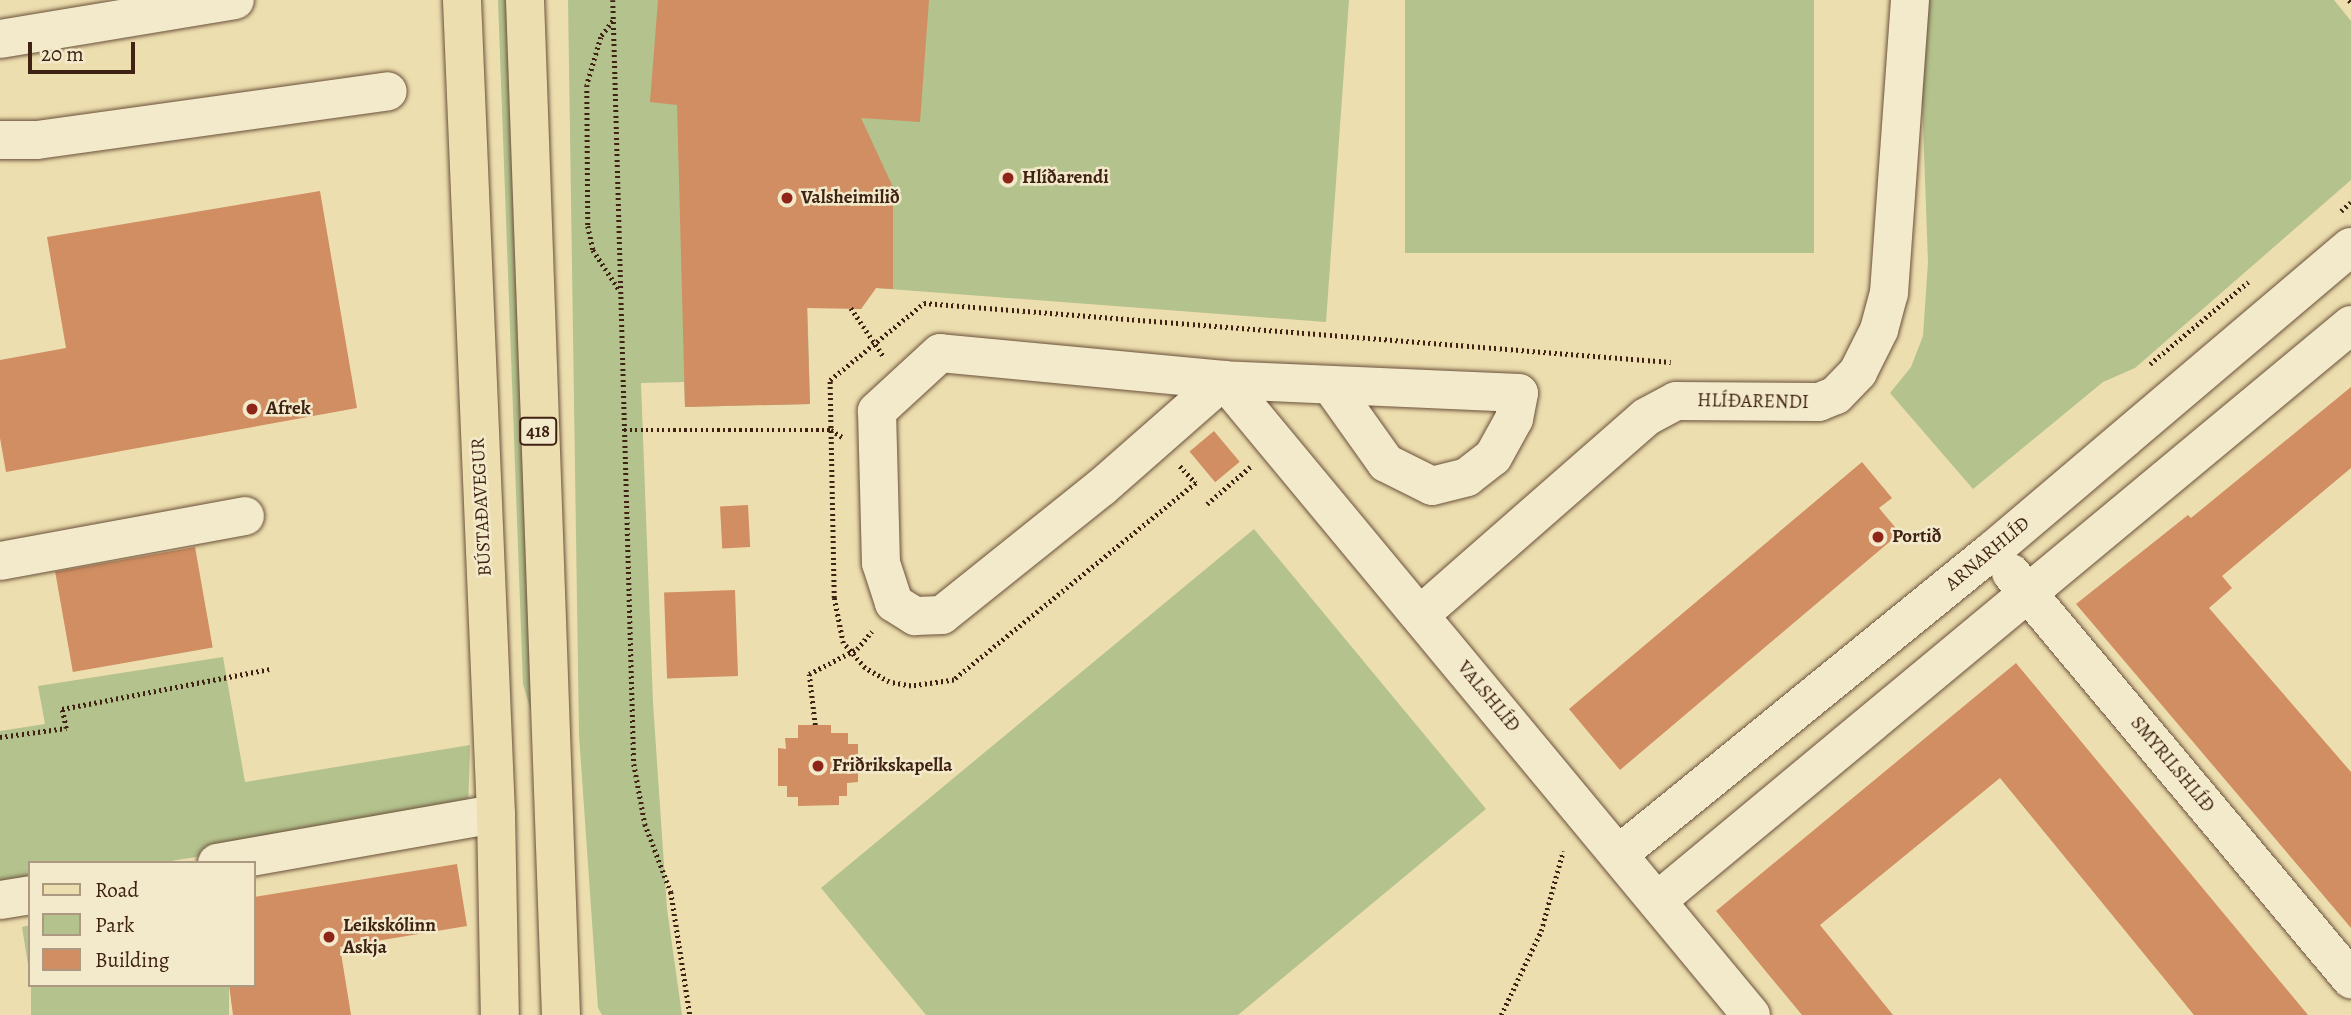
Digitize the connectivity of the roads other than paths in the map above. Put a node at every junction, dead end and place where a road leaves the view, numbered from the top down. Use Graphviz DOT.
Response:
graph roads {
  1 [pos="235,0"];
  2 [pos="462,0"];
  3 [pos="525,0"];
  4 [pos="1910,0"];
  5 [pos="0,39"];
  6 [pos="388,91"];
  7 [pos="0,140"];
  8 [pos="2351,247"];
  9 [pos="2351,325"];
  10 [pos="1223,380"];
  11 [pos="1332,387"];
  12 [pos="244,516"];
  13 [pos="1992,551"];
  14 [pos="0,561"];
  15 [pos="2026,591"];
  16 [pos="1420,615"];
  17 [pos="496,814"];
  18 [pos="1619,854"];
  19 [pos="228,861"];
  20 [pos="28,895"];
  21 [pos="0,900"];
  22 [pos="1657,901"];
  23 [pos="2351,979"];
  24 [pos="564,1008"];
  25 [pos="500,1015"];
  26 [pos="1752,1015"];
  1 -- 5 [label="street"];
  2 -- 17 [label="main road, BÚSTAÐAVEGUR"];
  3 -- 24 [label="main road, 418"];
  4 -- 16 [label="street, HLÍÐARENDI"];
  6 -- 7 [label="street"];
  8 -- 13 [label="street, ARNARHLÍÐ"];
  9 -- 15 [label="street"];
  10 -- 10 [label="street"];
  10 -- 11 [label="street"];
  10 -- 16 [label="street, VALSHLÍÐ"];
  12 -- 14 [label="street"];
  13 -- 15 [label="street, SMYRILSHLÍÐ"];
  13 -- 18 [label="street, ARNARHLÍÐ"];
  15 -- 22 [label="street"];
  15 -- 23 [label="street, SMYRILSHLÍÐ"];
  16 -- 18 [label="street, VALSHLÍÐ"];
  17 -- 19 [label="street"];
  17 -- 25 [label="main road, BÚSTAÐAVEGUR"];
  18 -- 22 [label="street, VALSHLÍÐ"];
  20 -- 21 [label="street"];
  22 -- 26 [label="street, VALSHLÍÐ"];
}
